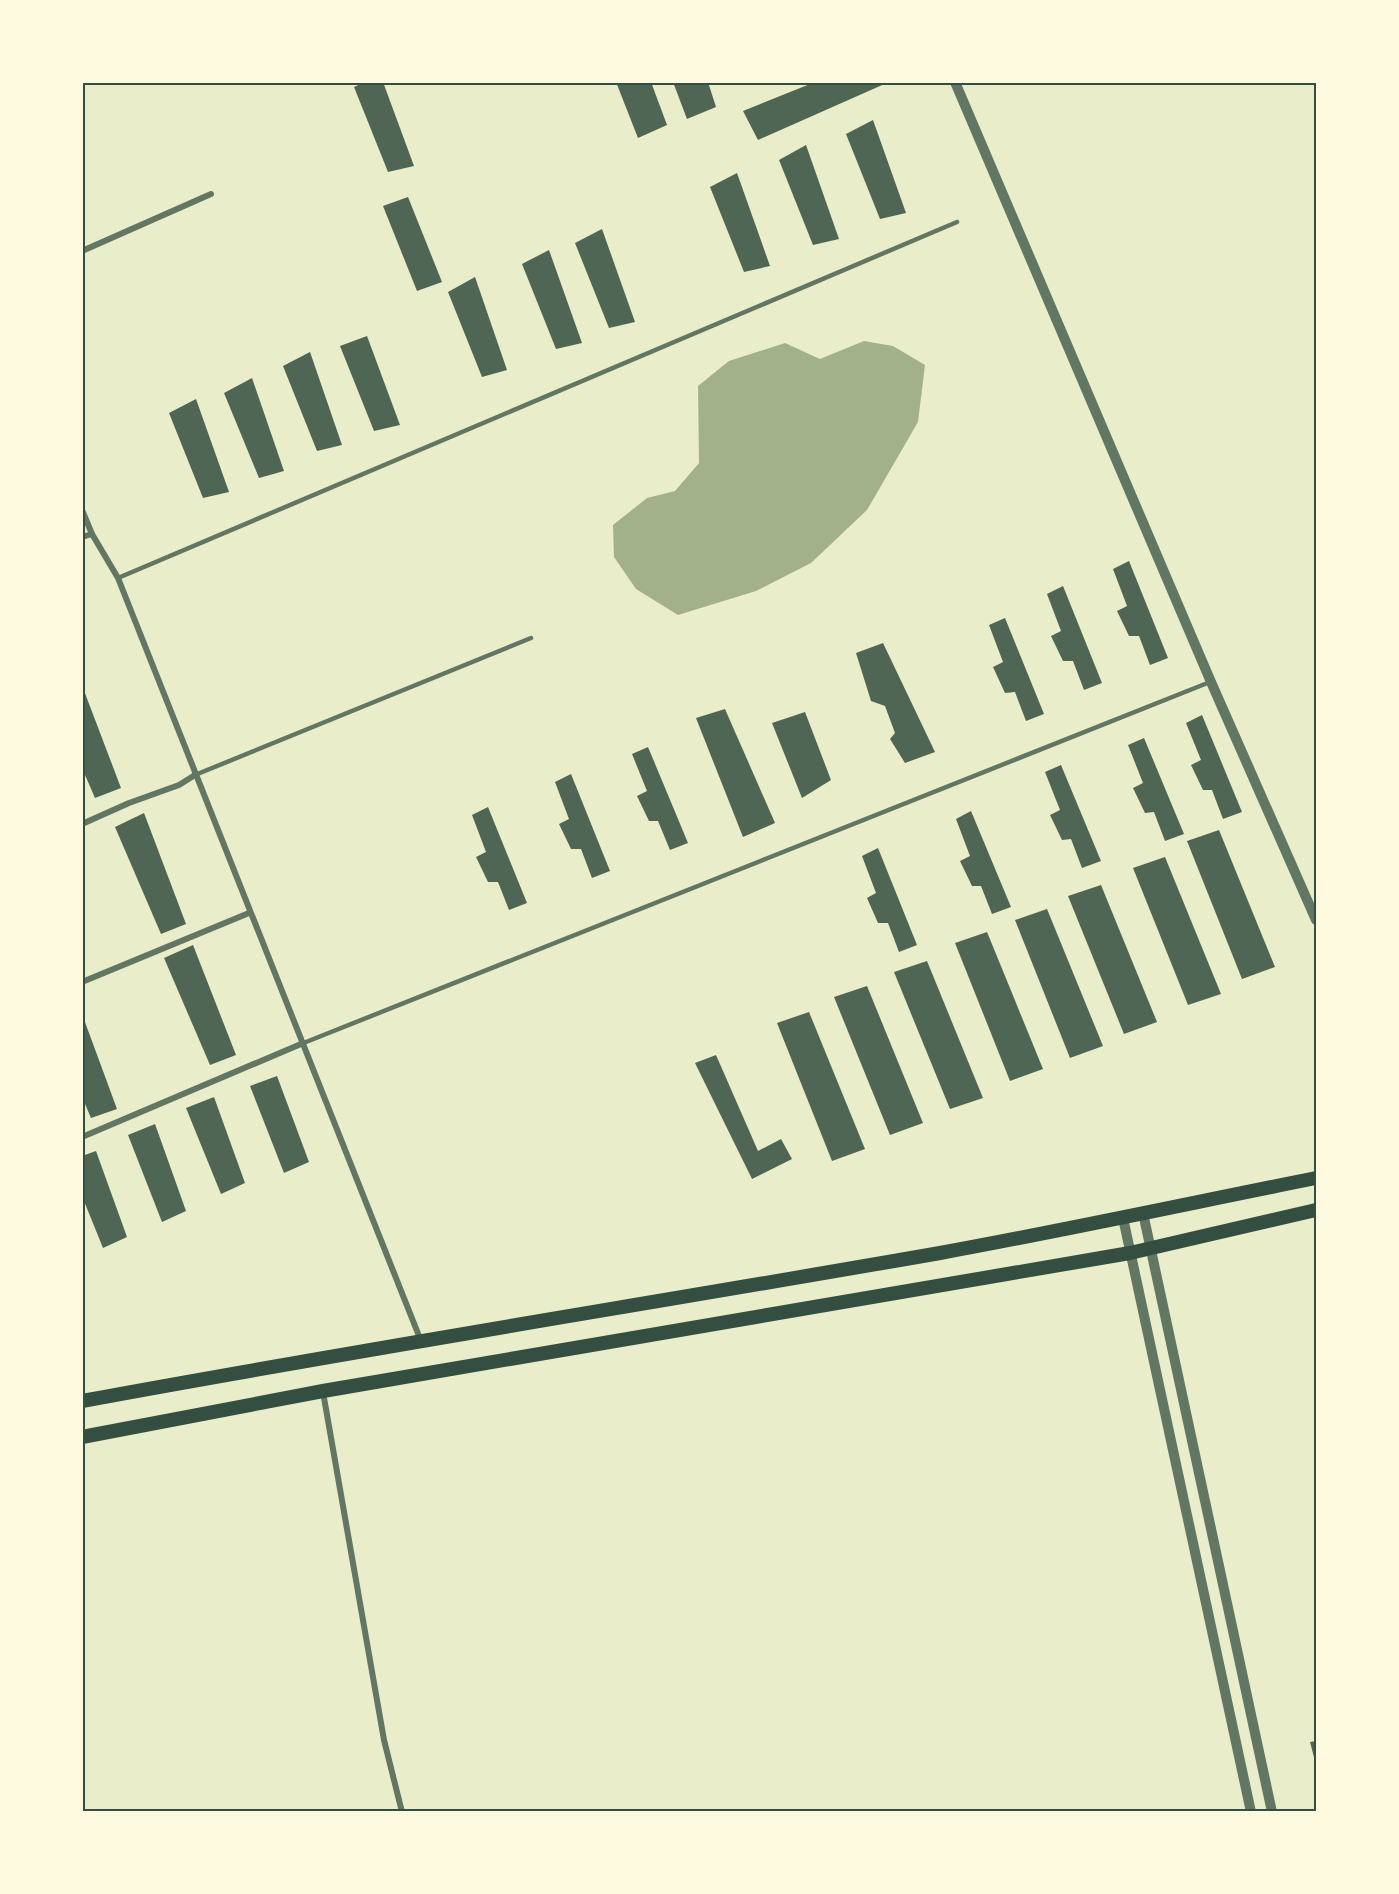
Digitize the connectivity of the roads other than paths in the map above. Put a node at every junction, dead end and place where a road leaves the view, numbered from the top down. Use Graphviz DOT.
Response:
graph roads {
  1 [pos="955,82"];
  2 [pos="211,194"];
  3 [pos="957,222"];
  4 [pos="82,251"];
  5 [pos="82,510"];
  6 [pos="92,534"];
  7 [pos="82,537"];
  8 [pos="118,578"];
  9 [pos="531,638"];
  10 [pos="1211,682"];
  11 [pos="195,775"];
  12 [pos="82,824"];
  13 [pos="249,913"];
  14 [pos="1317,920"];
  15 [pos="82,982"];
  16 [pos="301,1044"];
  17 [pos="82,1137"];
  18 [pos="1317,1178"];
  19 [pos="1317,1210"];
  20 [pos="1143,1213"];
  21 [pos="1123,1218"];
  22 [pos="1151,1249"];
  23 [pos="1130,1253"];
  24 [pos="421,1342"];
  25 [pos="323,1391"];
  26 [pos="82,1401"];
  27 [pos="82,1437"];
  28 [pos="402,1812"];
  29 [pos="1251,1812"];
  30 [pos="1272,1812"];
  1 -- 10 [label="street"];
  2 -- 4 [label="street"];
  3 -- 8 [label="lane"];
  5 -- 6 [label="street"];
  6 -- 7 [label="street"];
  6 -- 8 [label="street"];
  8 -- 11 [label="street"];
  9 -- 11 [label="lane"];
  10 -- 14 [label="street"];
  10 -- 16 [label="lane"];
  11 -- 12 [label="street"];
  11 -- 13 [label="street"];
  13 -- 15 [label="street"];
  13 -- 16 [label="street"];
  16 -- 17 [label="street"];
  16 -- 24 [label="street"];
  18 -- 20 [label="main road"];
  19 -- 22 [label="main road"];
  20 -- 21 [label="main road"];
  20 -- 22 [label="street"];
  21 -- 23 [label="street"];
  21 -- 24 [label="main road"];
  22 -- 23 [label="main road"];
  22 -- 30 [label="street"];
  23 -- 25 [label="main road"];
  23 -- 29 [label="street"];
  24 -- 26 [label="main road"];
  25 -- 27 [label="main road"];
  25 -- 28 [label="street"];
}
